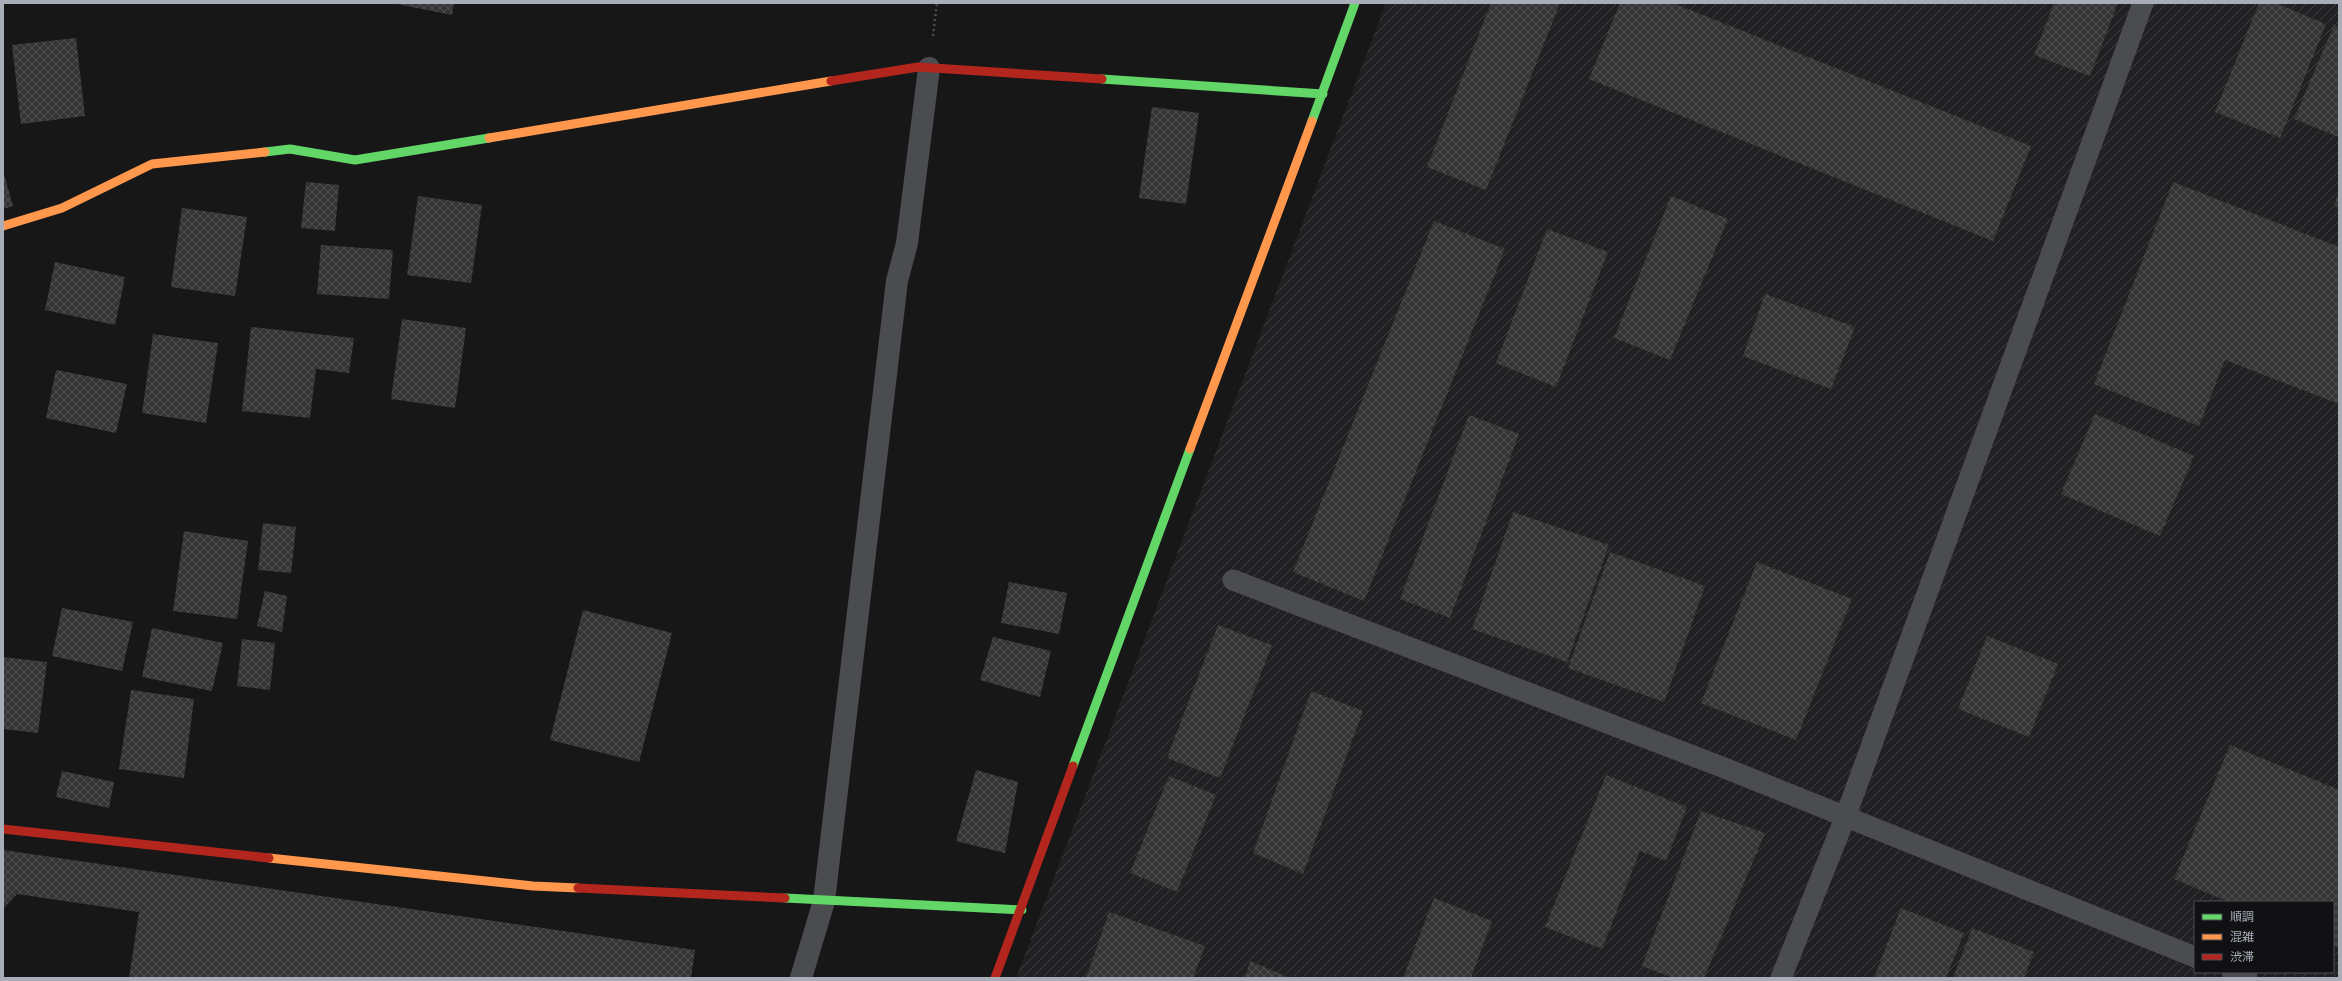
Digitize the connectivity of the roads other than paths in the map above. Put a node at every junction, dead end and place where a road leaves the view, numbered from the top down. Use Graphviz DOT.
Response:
graph roads {
  1 [pos="1355,3"];
  2 [pos="2143,3"];
  3 [pos="929,68"];
  4 [pos="1323,94"];
  5 [pos="3,226"];
  6 [pos="1233,580"];
  7 [pos="1845,818"];
  8 [pos="3,829"];
  9 [pos="824,900"];
  10 [pos="1022,910"];
  11 [pos="2194,957"];
  12 [pos="2234,973"];
  13 [pos="800,978"];
  14 [pos="995,978"];
  15 [pos="1782,978"];
  16 [pos="2247,978"];
  1 -- 4 [label="street"];
  2 -- 7 [label="lane"];
  3 -- 4 [label="street"];
  3 -- 5 [label="street"];
  3 -- 9 [label="street"];
  4 -- 10 [label="street"];
  6 -- 7 [label="lane"];
  7 -- 11 [label="lane"];
  7 -- 15 [label="lane"];
  8 -- 9 [label="street"];
  9 -- 10 [label="street"];
  9 -- 13 [label="street"];
  10 -- 14 [label="street"];
  12 -- 16 [label="lane"];
}
